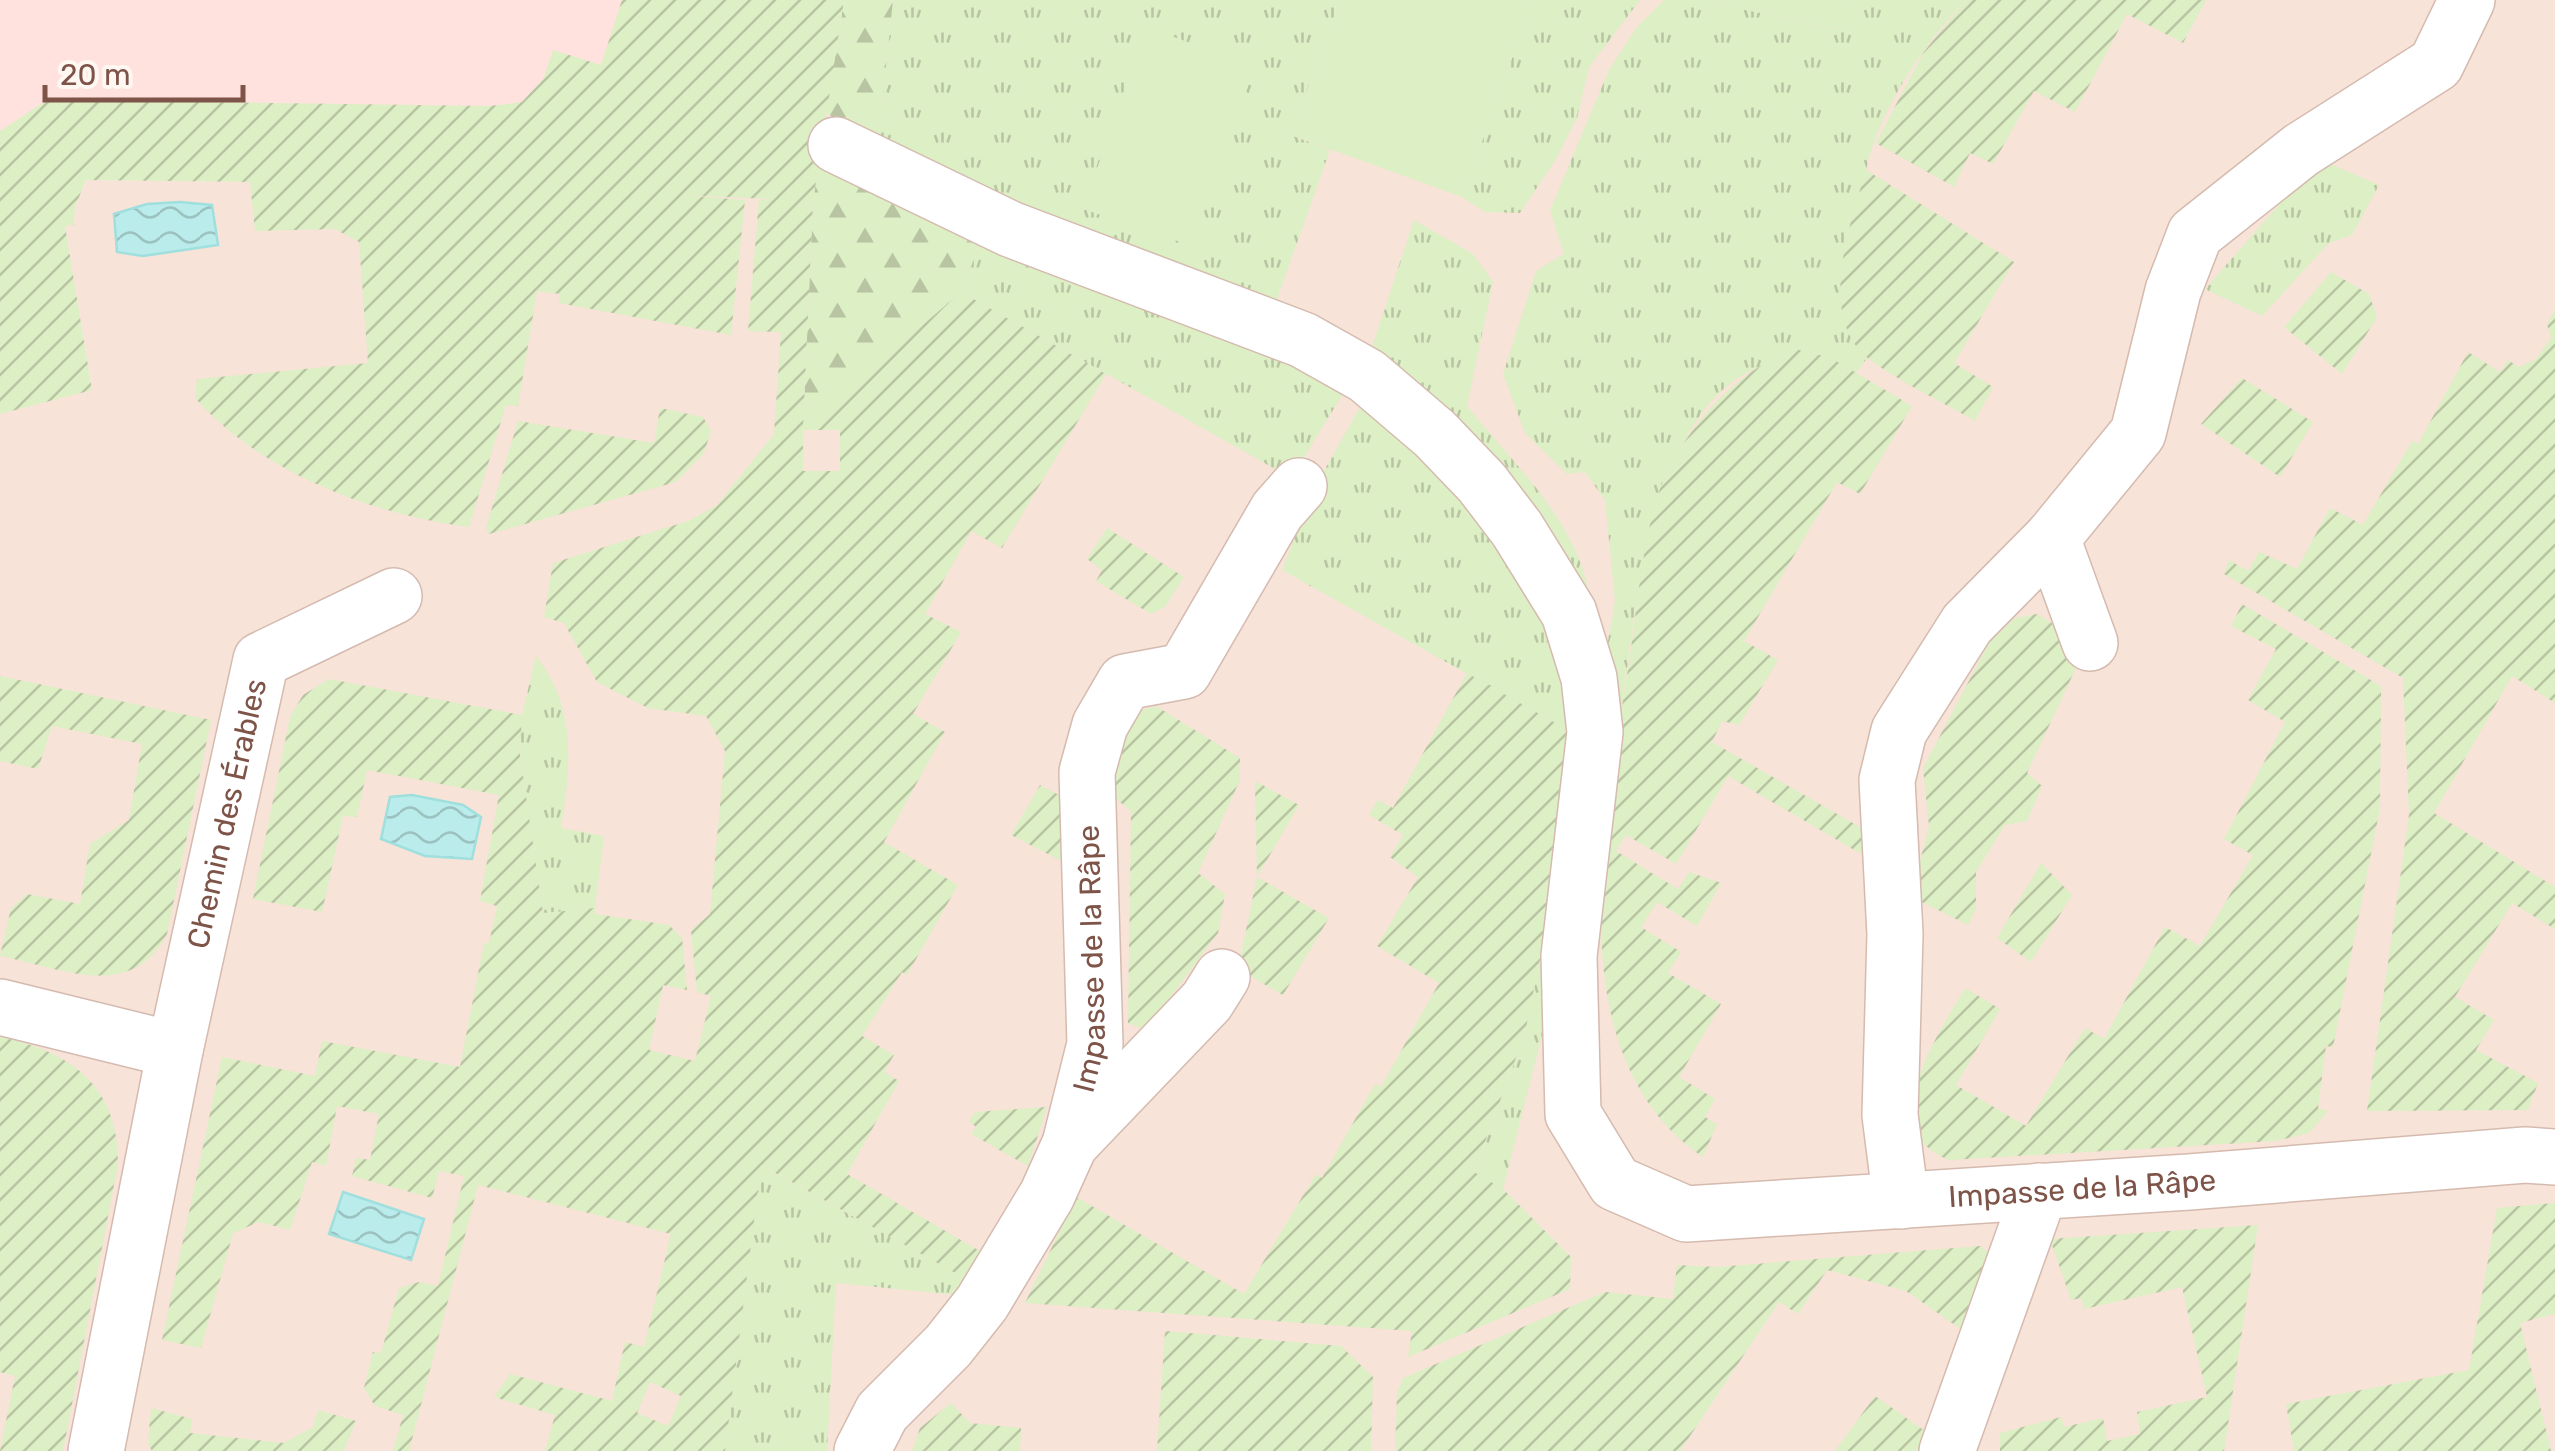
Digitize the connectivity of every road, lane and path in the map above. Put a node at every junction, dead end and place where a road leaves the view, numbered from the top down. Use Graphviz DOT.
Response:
graph roads {
  1 [pos="2467,0"];
  2 [pos="836,145"];
  3 [pos="1299,486"];
  4 [pos="2052,538"];
  5 [pos="394,596"];
  6 [pos="2090,643"];
  7 [pos="1222,977"];
  8 [pos="0,1007"];
  9 [pos="174,1050"];
  10 [pos="1070,1144"];
  11 [pos="2555,1157"];
  12 [pos="2040,1191"];
  13 [pos="1901,1200"];
  14 [pos="96,1451"];
  15 [pos="862,1451"];
  16 [pos="1947,1451"];
  1 -- 4 [label="street"];
  2 -- 13 [label="street, Impasse de la Râpe"];
  3 -- 10 [label="street, Impasse de la Râpe"];
  4 -- 6 [label="street"];
  4 -- 13 [label="street"];
  5 -- 9 [label="street, Chemin des Érables"];
  7 -- 10 [label="street"];
  8 -- 9 [label="street"];
  9 -- 14 [label="street, Chemin des Érables"];
  10 -- 15 [label="street, Impasse de la Râpe"];
  11 -- 12 [label="street, Impasse de la Râpe"];
  12 -- 13 [label="street, Impasse de la Râpe"];
  12 -- 16 [label="street"];
}
